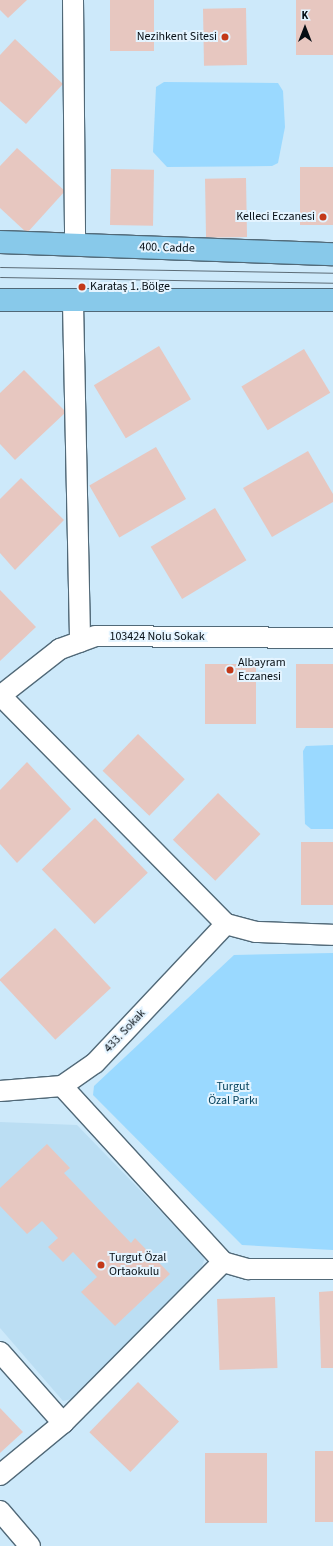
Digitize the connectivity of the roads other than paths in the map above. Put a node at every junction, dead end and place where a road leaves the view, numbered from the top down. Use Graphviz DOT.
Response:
graph roads {
  1 [pos="73,0"];
  2 [pos="0,242"];
  3 [pos="75,244"];
  4 [pos="333,254"];
  5 [pos="0,300"];
  6 [pos="333,300"];
  7 [pos="73,303"];
  8 [pos="333,638"];
  9 [pos="80,642"];
  10 [pos="0,696"];
  11 [pos="226,924"];
  12 [pos="333,935"];
  13 [pos="62,1086"];
  14 [pos="0,1091"];
  15 [pos="223,1262"];
  16 [pos="333,1269"];
  17 [pos="0,1352"];
  18 [pos="63,1423"];
  19 [pos="0,1475"];
  20 [pos="0,1511"];
  21 [pos="30,1546"];
  1 -- 3 [label="street"];
  2 -- 3 [label="main road, 400. Cadde"];
  3 -- 4 [label="main road, 400. Cadde"];
  5 -- 7 [label="main road"];
  6 -- 7 [label="main road"];
  7 -- 9 [label="street"];
  8 -- 9 [label="street, 103424 Nolu Sokak"];
  9 -- 10 [label="street, 103424 Nolu Sokak"];
  10 -- 11 [label="street"];
  11 -- 12 [label="street"];
  11 -- 13 [label="street, 433. Sokak"];
  13 -- 14 [label="street"];
  13 -- 15 [label="street"];
  15 -- 16 [label="street"];
  15 -- 18 [label="street"];
  17 -- 18 [label="street"];
  18 -- 19 [label="street"];
  20 -- 21 [label="street"];
}
